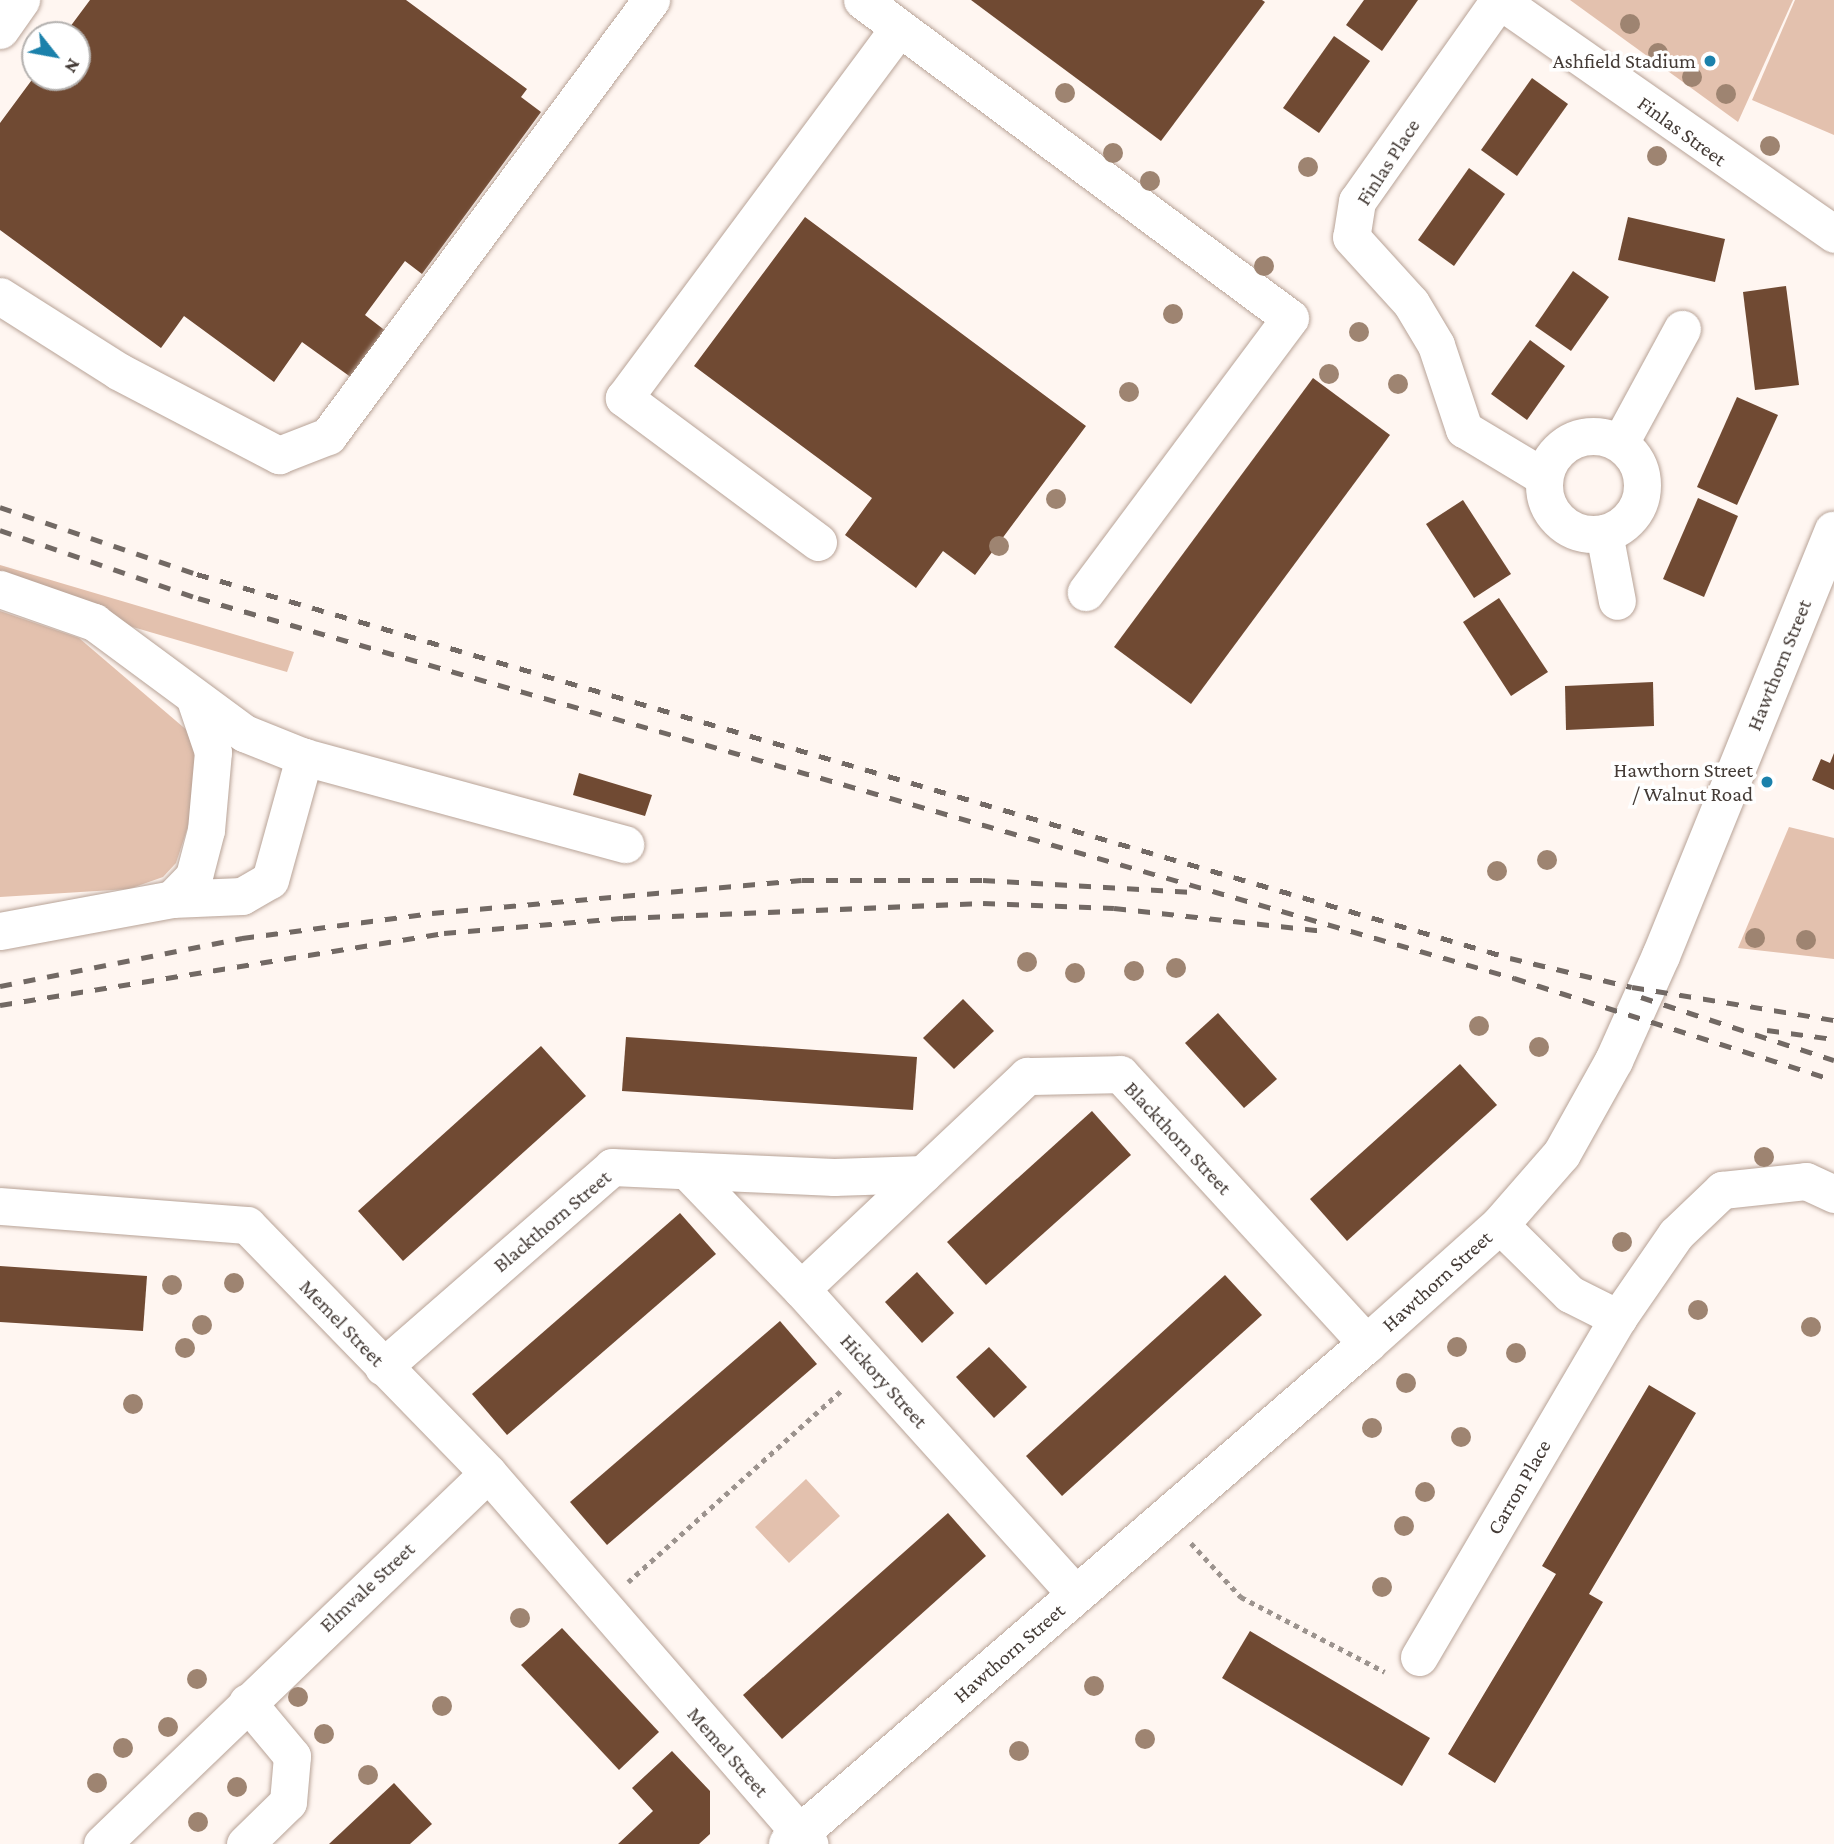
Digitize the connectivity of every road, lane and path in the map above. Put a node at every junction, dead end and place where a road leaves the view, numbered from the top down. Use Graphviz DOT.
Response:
graph roads {
  1 [pos="21,0"];
  2 [pos="651,0"];
  3 [pos="862,0"];
  4 [pos="1499,0"];
  5 [pos="899,27"];
  6 [pos="0,30"];
  7 [pos="1834,234"];
  8 [pos="0,296"];
  9 [pos="1682,329"];
  10 [pos="1620,443"];
  11 [pos="1544,477"];
  12 [pos="1834,531"];
  13 [pos="1604,533"];
  14 [pos="818,542"];
  15 [pos="0,589"];
  16 [pos="1086,592"];
  17 [pos="1617,601"];
  18 [pos="195,699"];
  19 [pos="304,757"];
  20 [pos="625,844"];
  21 [pos="172,899"];
  22 [pos="0,931"];
  23 [pos="687,1171"];
  24 [pos="923,1174"];
  25 [pos="1834,1194"];
  26 [pos="0,1206"];
  27 [pos="1500,1225"];
  28 [pos="801,1289"];
  29 [pos="1618,1318"];
  30 [pos="1367,1344"];
  31 [pos="870,1365"];
  32 [pos="383,1367"];
  33 [pos="488,1473"];
  34 [pos="1166,1517"];
  35 [pos="1076,1594"];
  36 [pos="602,1606"];
  37 [pos="1419,1657"];
  38 [pos="247,1702"];
  39 [pos="799,1841"];
  40 [pos="102,1844"];
  41 [pos="245,1844"];
  1 -- 6 [label="street"];
  2 -- 8 [label="street"];
  3 -- 5 [label="street"];
  4 -- 7 [label="street, Finlas Street"];
  4 -- 11 [label="street, Finlas Place"];
  5 -- 14 [label="street"];
  5 -- 16 [label="street"];
  9 -- 10 [label="street"];
  10 -- 11 [label="street"];
  10 -- 13 [label="street"];
  11 -- 13 [label="street"];
  12 -- 27 [label="main road, Hawthorn Street"];
  13 -- 17 [label="street"];
  15 -- 18 [label="street"];
  18 -- 19 [label="street"];
  18 -- 21 [label="street"];
  19 -- 20 [label="street"];
  19 -- 21 [label="street"];
  21 -- 22 [label="street"];
  23 -- 24 [label="street, Blackthorn Street"];
  23 -- 28 [label="street, Hickory Street"];
  23 -- 32 [label="street, Blackthorn Street"];
  24 -- 28 [label="street, Blackthorn Street"];
  24 -- 30 [label="street, Blackthorn Street"];
  25 -- 29 [label="street, Carron Place"];
  26 -- 32 [label="street, Memel Street"];
  27 -- 29 [label="street"];
  27 -- 30 [label="main road, Hawthorn Street"];
  28 -- 31 [label="street, Hickory Street"];
  29 -- 37 [label="street, Carron Place"];
  30 -- 34 [label="main road, Hawthorn Street"];
  31 -- 35 [label="street, Hickory Street"];
  31 -- 36 [label="path"];
  32 -- 33 [label="street, Memel Street"];
  33 -- 36 [label="street, Memel Street"];
  33 -- 38 [label="street, Elmvale Street"];
  34 -- 35 [label="main road, Hawthorn Street"];
  34 -- 37 [label="path"];
  35 -- 39 [label="main road, Hawthorn Street"];
  36 -- 39 [label="street, Memel Street"];
  38 -- 40 [label="street, Elmvale Street"];
  38 -- 41 [label="street"];
}
